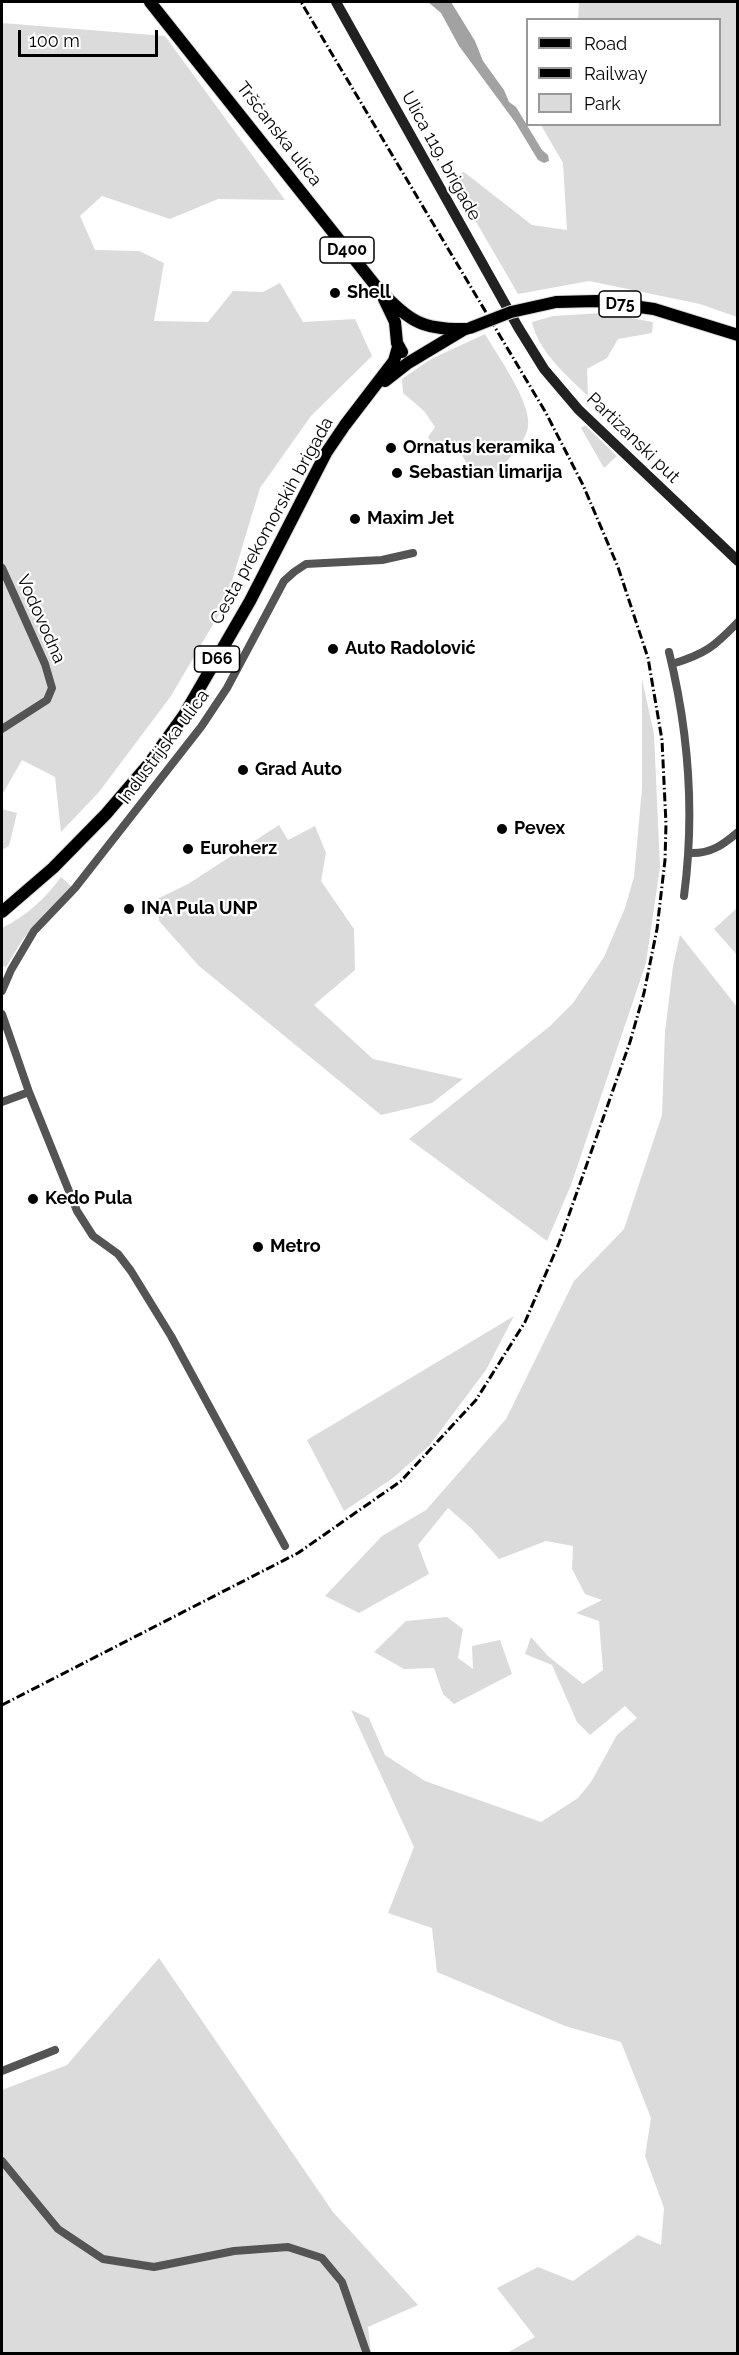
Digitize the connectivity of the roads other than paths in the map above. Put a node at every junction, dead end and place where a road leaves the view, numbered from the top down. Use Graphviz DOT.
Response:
graph roads {
  1 [pos="150,2"];
  2 [pos="336,2"];
  3 [pos="379,290"];
  4 [pos="423,324"];
  5 [pos="518,327"];
  6 [pos="468,328"];
  7 [pos="398,333"];
  8 [pos="738,335"];
  9 [pos="398,346"];
  10 [pos="423,354"];
  11 [pos="369,395"];
  12 [pos="413,553"];
  13 [pos="738,561"];
  14 [pos="2,568"];
  15 [pos="738,622"];
  16 [pos="669,652"];
  17 [pos="672,664"];
  18 [pos="2,729"];
  19 [pos="738,832"];
  20 [pos="690,853"];
  21 [pos="684,896"];
  22 [pos="2,912"];
  23 [pos="11,970"];
  24 [pos="2,979"];
  25 [pos="2,991"];
  26 [pos="2,1017"];
  27 [pos="29,1092"];
  28 [pos="2,1102"];
  29 [pos="285,1546"];
  30 [pos="55,2050"];
  31 [pos="2,2071"];
  32 [pos="2,2161"];
  33 [pos="367,2354"];
  1 -- 3 [label="main road, Tršćanska ulica / D400"];
  2 -- 5 [label="main road, Ulica 119. brigade"];
  3 -- 4 [label="main road, D400"];
  3 -- 7 [label="main road, D400"];
  4 -- 6 [label="main road, D75"];
  4 -- 7 [label="main road"];
  4 -- 10 [label="main road"];
  5 -- 13 [label="main road, Partizanski put"];
  6 -- 8 [label="main road, D75, bridge"];
  6 -- 10 [label="main road, D75"];
  7 -- 9 [label="main road, D66"];
  9 -- 10 [label="main road"];
  9 -- 11 [label="main road, Cesta prekomorskih brigada / D66"];
  10 -- 11 [label="main road, Cesta prekomorskih brigada / D66"];
  11 -- 22 [label="main road, Cesta prekomorskih brigada / D66"];
  12 -- 23 [label="street, Industrijska ulica"];
  14 -- 18 [label="street, Vodovodna"];
  15 -- 17 [label="street"];
  16 -- 17 [label="street"];
  17 -- 20 [label="street"];
  19 -- 20 [label="street"];
  20 -- 21 [label="street"];
  23 -- 24 [label="street, Industrijska ulica"];
  23 -- 25 [label="street, Industrijska ulica"];
  26 -- 27 [label="street"];
  27 -- 28 [label="street"];
  27 -- 29 [label="street"];
  30 -- 31 [label="street"];
  32 -- 33 [label="street"];
}
